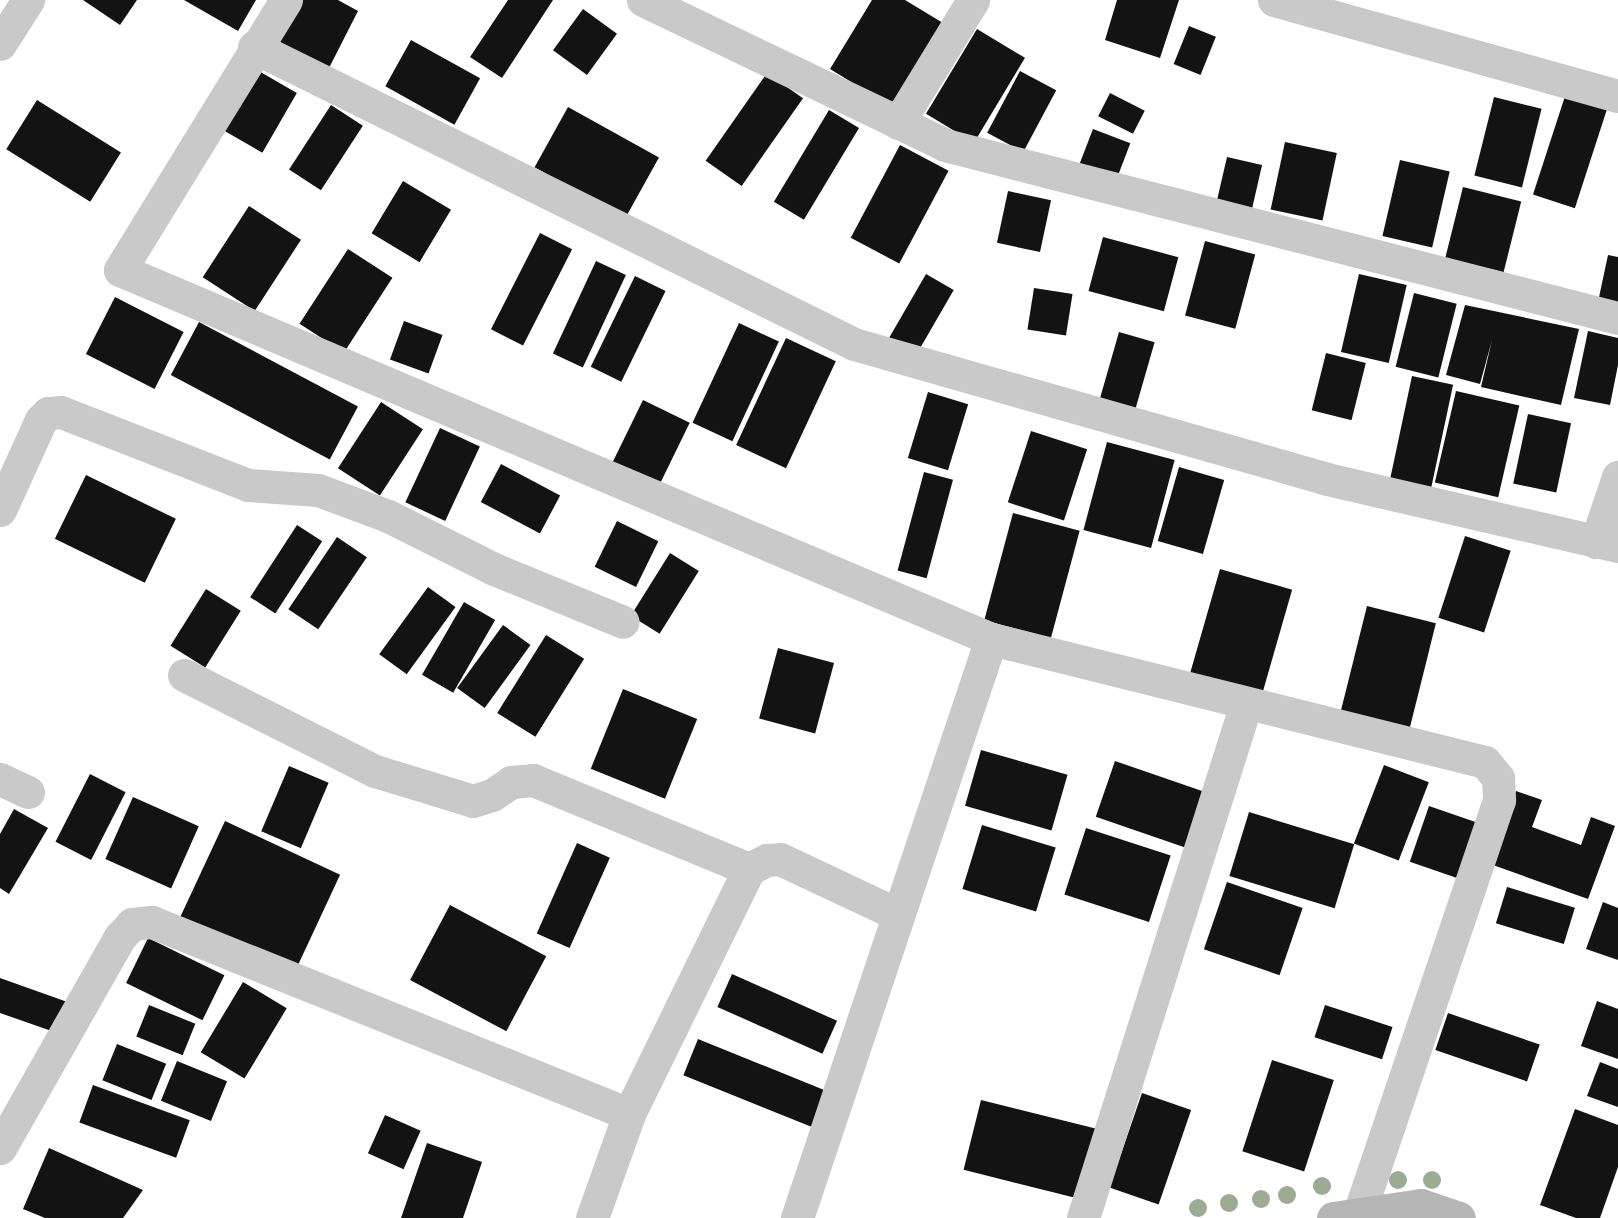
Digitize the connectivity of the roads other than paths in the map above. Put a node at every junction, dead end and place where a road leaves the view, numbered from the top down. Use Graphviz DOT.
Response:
graph roads {
  1 [pos="28,0"];
  2 [pos="286,0"];
  3 [pos="643,0"];
  4 [pos="973,0"];
  5 [pos="1274,0"];
  6 [pos="0,44"];
  7 [pos="254,47"];
  8 [pos="1618,96"];
  9 [pos="898,123"];
  10 [pos="1618,318"];
  11 [pos="1618,477"];
  12 [pos="0,510"];
  13 [pos="1607,544"];
  14 [pos="623,622"];
  15 [pos="991,639"];
  16 [pos="184,675"];
  17 [pos="1246,705"];
  18 [pos="749,869"];
  19 [pos="897,914"];
  20 [pos="629,1114"];
  21 [pos="0,1148"];
  22 [pos="1346,1216"];
  23 [pos="592,1218"];
  24 [pos="798,1218"];
  25 [pos="1083,1218"];
  26 [pos="1459,1218"];
  1 -- 6 [label="street"];
  2 -- 7 [label="street"];
  3 -- 9 [label="street"];
  4 -- 9 [label="street"];
  5 -- 8 [label="street"];
  7 -- 13 [label="street"];
  7 -- 15 [label="street"];
  9 -- 10 [label="street"];
  11 -- 13 [label="street"];
  12 -- 14 [label="street"];
  15 -- 17 [label="street"];
  15 -- 19 [label="street"];
  16 -- 18 [label="street"];
  17 -- 22 [label="street"];
  17 -- 25 [label="street"];
  18 -- 19 [label="street"];
  18 -- 20 [label="street"];
  19 -- 24 [label="street"];
  20 -- 21 [label="street"];
  20 -- 23 [label="street"];
  22 -- 26 [label="main road"];
}
